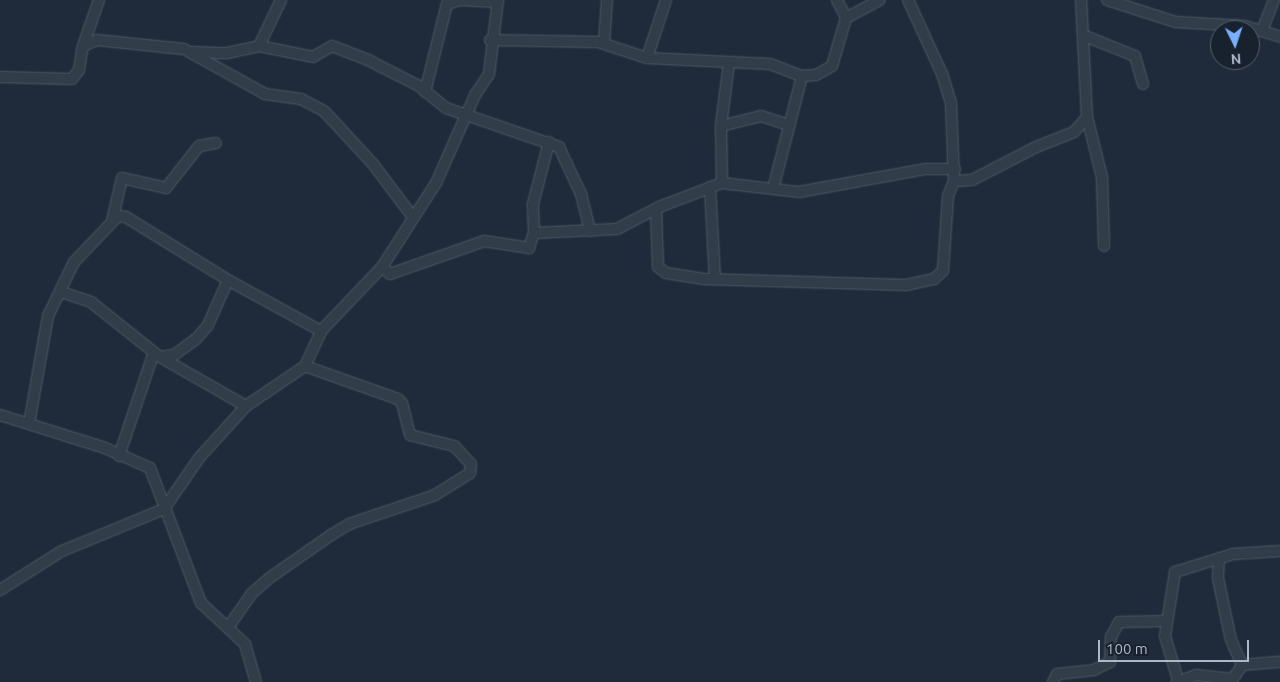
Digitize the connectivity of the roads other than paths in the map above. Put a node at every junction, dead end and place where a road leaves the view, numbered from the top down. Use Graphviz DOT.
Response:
graph roads {
  1 [pos="99,0"];
  2 [pos="281,0"];
  3 [pos="607,0"];
  4 [pos="666,0"];
  5 [pos="837,0"];
  6 [pos="880,0"];
  7 [pos="908,0"];
  8 [pos="1081,0"];
  9 [pos="1107,0"];
  10 [pos="1274,0"];
  11 [pos="498,1"];
  12 [pos="846,18"];
  13 [pos="1262,31"];
  14 [pos="1085,36"];
  15 [pos="1280,37"];
  16 [pos="490,40"];
  17 [pos="604,43"];
  18 [pos="83,46"];
  19 [pos="259,46"];
  20 [pos="190,52"];
  21 [pos="647,58"];
  22 [pos="729,63"];
  23 [pos="802,76"];
  24 [pos="0,77"];
  25 [pos="1142,84"];
  26 [pos="425,92"];
  27 [pos="466,115"];
  28 [pos="1087,117"];
  29 [pos="789,125"];
  30 [pos="721,126"];
  31 [pos="549,142"];
  32 [pos="216,143"];
  33 [pos="956,169"];
  34 [pos="954,181"];
  35 [pos="722,183"];
  36 [pos="710,187"];
  37 [pos="773,189"];
  38 [pos="656,209"];
  39 [pos="413,217"];
  40 [pos="112,221"];
  41 [pos="590,231"];
  42 [pos="534,233"];
  43 [pos="1104,246"];
  44 [pos="382,267"];
  45 [pos="715,279"];
  46 [pos="228,280"];
  47 [pos="61,292"];
  48 [pos="321,331"];
  49 [pos="156,356"];
  50 [pos="304,366"];
  51 [pos="246,406"];
  52 [pos="0,415"];
  53 [pos="29,424"];
  54 [pos="119,456"];
  55 [pos="164,510"];
  56 [pos="1280,551"];
  57 [pos="1219,558"];
  58 [pos="0,590"];
  59 [pos="1167,621"];
  60 [pos="230,626"];
  61 [pos="1280,662"];
  62 [pos="1242,665"];
  63 [pos="1178,681"];
  64 [pos="256,682"];
  65 [pos="1053,682"];
  1 -- 18 [label="street"];
  2 -- 19 [label="street"];
  3 -- 17 [label="street"];
  4 -- 21 [label="street"];
  5 -- 12 [label="street"];
  6 -- 12 [label="street"];
  7 -- 33 [label="street"];
  8 -- 14 [label="street"];
  9 -- 13 [label="street"];
  10 -- 13 [label="street"];
  11 -- 16 [label="street"];
  11 -- 26 [label="street"];
  12 -- 23 [label="street"];
  13 -- 15 [label="street"];
  14 -- 25 [label="street"];
  14 -- 28 [label="street"];
  16 -- 17 [label="street"];
  16 -- 27 [label="street"];
  17 -- 21 [label="street"];
  18 -- 20 [label="street"];
  18 -- 24 [label="street"];
  19 -- 20 [label="street"];
  19 -- 26 [label="street"];
  20 -- 39 [label="street"];
  21 -- 22 [label="street"];
  22 -- 23 [label="street"];
  22 -- 30 [label="street"];
  23 -- 29 [label="street"];
  26 -- 27 [label="street"];
  27 -- 31 [label="street"];
  27 -- 39 [label="street"];
  28 -- 34 [label="street"];
  28 -- 43 [label="street"];
  29 -- 30 [label="street"];
  29 -- 37 [label="street"];
  30 -- 35 [label="street"];
  31 -- 41 [label="street"];
  31 -- 42 [label="street"];
  32 -- 40 [label="street"];
  33 -- 34 [label="street"];
  33 -- 37 [label="street"];
  34 -- 45 [label="street"];
  35 -- 36 [label="street"];
  35 -- 37 [label="street"];
  36 -- 38 [label="street"];
  36 -- 45 [label="street"];
  38 -- 41 [label="street"];
  38 -- 45 [label="street"];
  39 -- 44 [label="street"];
  40 -- 46 [label="street"];
  40 -- 47 [label="street"];
  41 -- 42 [label="street"];
  42 -- 44 [label="street"];
  44 -- 48 [label="street"];
  46 -- 48 [label="street"];
  46 -- 49 [label="street"];
  47 -- 49 [label="street"];
  47 -- 53 [label="street"];
  48 -- 50 [label="street"];
  49 -- 51 [label="street"];
  49 -- 54 [label="street"];
  50 -- 51 [label="street"];
  50 -- 60 [label="street"];
  51 -- 55 [label="street"];
  52 -- 53 [label="street"];
  53 -- 54 [label="street"];
  54 -- 55 [label="street"];
  55 -- 58 [label="street"];
  55 -- 60 [label="street"];
  56 -- 57 [label="street"];
  57 -- 59 [label="street"];
  57 -- 62 [label="street"];
  59 -- 63 [label="street"];
  59 -- 65 [label="street"];
  60 -- 64 [label="street"];
  61 -- 62 [label="street"];
  62 -- 63 [label="street"];
}
